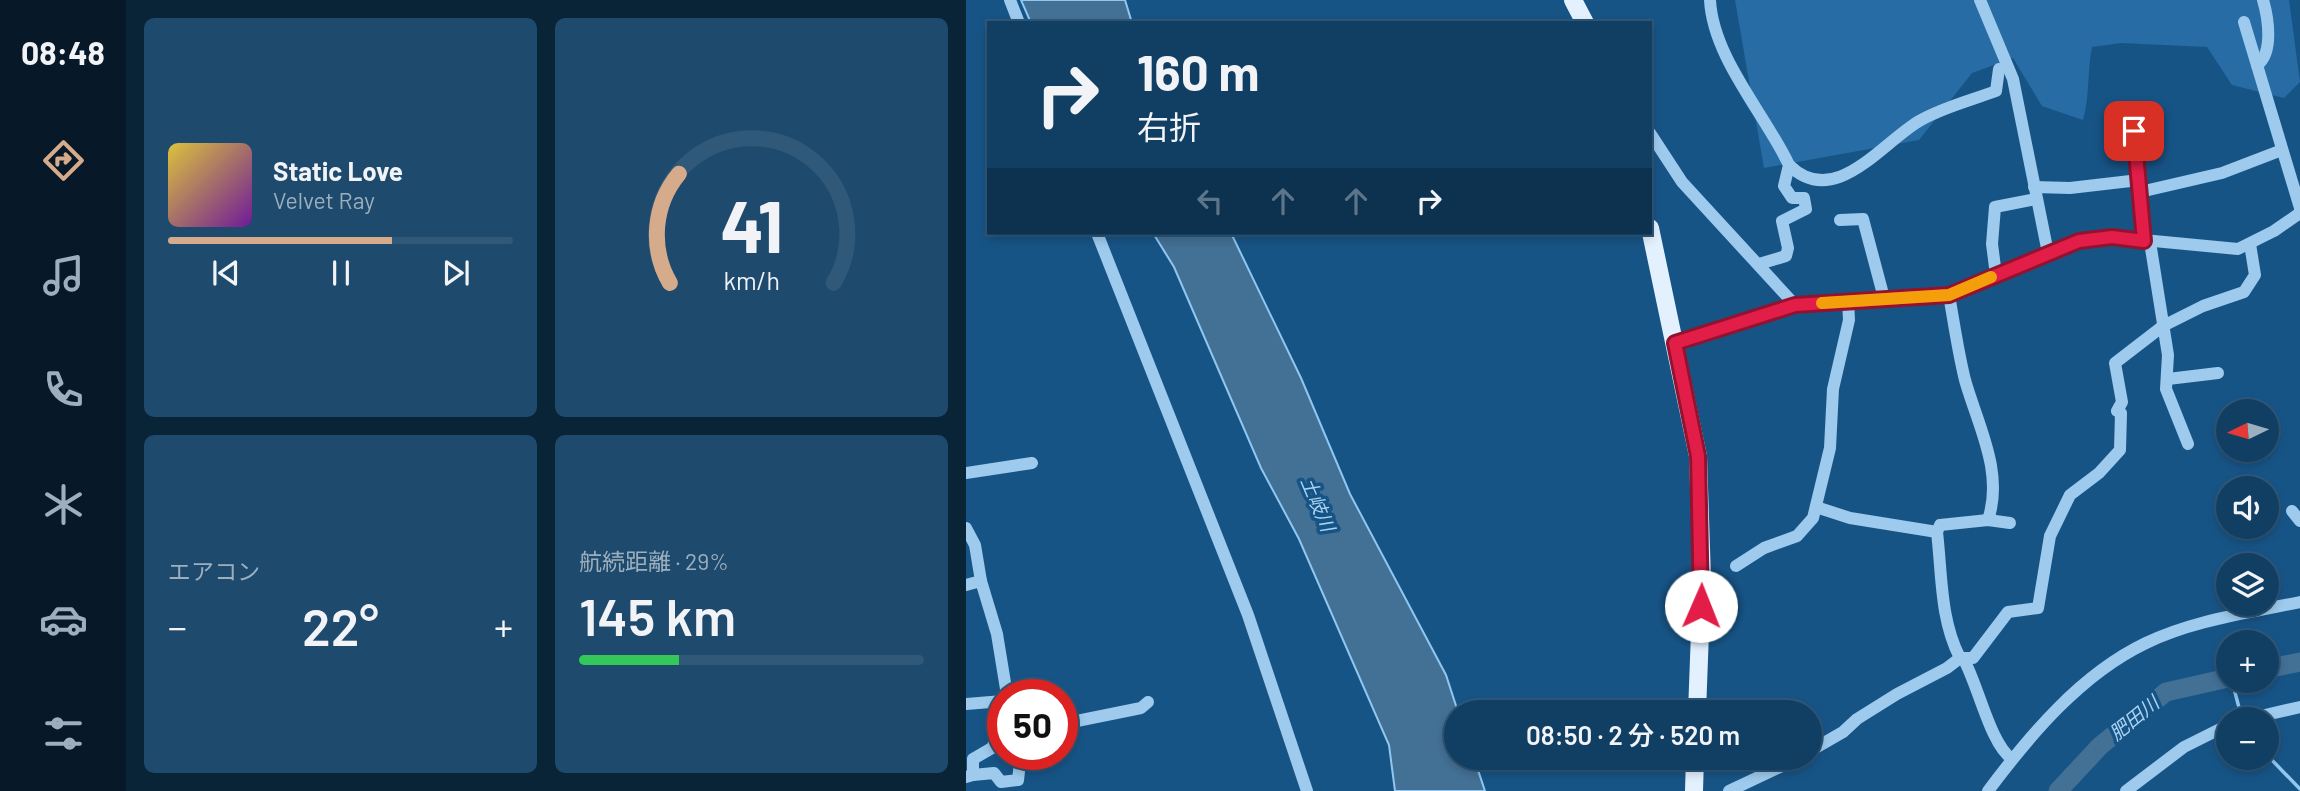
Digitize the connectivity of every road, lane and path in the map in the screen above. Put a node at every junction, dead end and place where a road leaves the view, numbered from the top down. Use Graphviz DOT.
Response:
graph roads {
  1 [pos="1010,0"];
  2 [pos="1573,0"];
  3 [pos="1710,0"];
  4 [pos="1980,0"];
  5 [pos="2263,0"];
  6 [pos="1018,21"];
  7 [pos="1584,21"];
  8 [pos="2244,22"];
  9 [pos="2257,65"];
  10 [pos="1999,69"];
  11 [pos="2130,125"];
  12 [pos="1652,136"];
  13 [pos="2282,150"];
  14 [pos="1788,165"];
  15 [pos="2295,177"];
  16 [pos="2139,186"];
  17 [pos="2035,193"];
  18 [pos="2300,210"];
  19 [pos="1840,220"];
  20 [pos="1098,235"];
  21 [pos="1652,235"];
  22 [pos="2147,242"];
  23 [pos="2250,244"];
  24 [pos="2048,253"];
  25 [pos="1759,264"];
  26 [pos="1996,275"];
  27 [pos="1949,295"];
  28 [pos="1884,298"];
  29 [pos="1848,300"];
  30 [pos="1795,305"];
  31 [pos="2163,326"];
  32 [pos="1675,343"];
  33 [pos="2218,373"];
  34 [pos="2168,380"];
  35 [pos="2188,444"];
  36 [pos="1032,463"];
  37 [pos="966,473"];
  38 [pos="1816,507"];
  39 [pos="1988,520"];
  40 [pos="2010,523"];
  41 [pos="966,527"];
  42 [pos="1937,532"];
  43 [pos="1736,566"];
  44 [pos="981,581"];
  45 [pos="966,584"];
  46 [pos="2300,602"];
  47 [pos="1961,658"];
  48 [pos="1004,679"];
  49 [pos="1697,700"];
  50 [pos="987,702"];
  51 [pos="1147,702"];
  52 [pos="966,704"];
  53 [pos="2300,707"];
  54 [pos="2279,712"];
  55 [pos="1078,721"];
  56 [pos="2216,730"];
  57 [pos="1822,743"];
  58 [pos="987,751"];
  59 [pos="2012,759"];
  60 [pos="1019,770"];
  61 [pos="1695,770"];
  62 [pos="1777,770"];
  63 [pos="969,776"];
  64 [pos="1743,788"];
  65 [pos="1307,791"];
  66 [pos="1694,791"];
  67 [pos="1730,791"];
  68 [pos="1988,791"];
  69 [pos="2126,791"];
  1 -- 6 [label="street"];
  2 -- 7 [label="main road"];
  3 -- 14 [label="street"];
  4 -- 17 [label="street"];
  5 -- 9 [label="street"];
  8 -- 9 [label="street"];
  9 -- 13 [label="street"];
  10 -- 14 [label="street"];
  11 -- 16 [label="street"];
  12 -- 25 [label="street"];
  13 -- 15 [label="street"];
  13 -- 16 [label="street"];
  14 -- 25 [label="street"];
  15 -- 18 [label="street"];
  16 -- 17 [label="street"];
  16 -- 22 [label="street"];
  17 -- 24 [label="street"];
  17 -- 26 [label="street"];
  18 -- 23 [label="street"];
  19 -- 28 [label="street"];
  20 -- 65 [label="street"];
  21 -- 32 [label="main road"];
  22 -- 23 [label="street"];
  22 -- 24 [label="street"];
  22 -- 31 [label="street"];
  23 -- 31 [label="street"];
  24 -- 26 [label="street"];
  25 -- 30 [label="street"];
  26 -- 27 [label="street"];
  27 -- 28 [label="street"];
  27 -- 39 [label="street"];
  28 -- 29 [label="street"];
  29 -- 30 [label="street"];
  29 -- 38 [label="street"];
  30 -- 32 [label="street"];
  31 -- 34 [label="street"];
  31 -- 47 [label="street"];
  32 -- 49 [label="main road"];
  33 -- 34 [label="street"];
  34 -- 35 [label="street"];
  36 -- 37 [label="street"];
  38 -- 42 [label="street"];
  38 -- 43 [label="street"];
  39 -- 40 [label="street"];
  39 -- 42 [label="street"];
  41 -- 44 [label="street"];
  42 -- 47 [label="street"];
  44 -- 45 [label="street"];
  44 -- 48 [label="street"];
  46 -- 59 [label="street"];
  47 -- 57 [label="street"];
  47 -- 59 [label="street"];
  50 -- 52 [label="street"];
  51 -- 55 [label="street"];
  53 -- 54 [label="street"];
  56 -- 69 [label="street"];
  58 -- 63 [label="street"];
  59 -- 68 [label="street"];
  60 -- 63 [label="street"];
  61 -- 66 [label="main road"];
  62 -- 64 [label="street"];
  64 -- 67 [label="street"];
}
